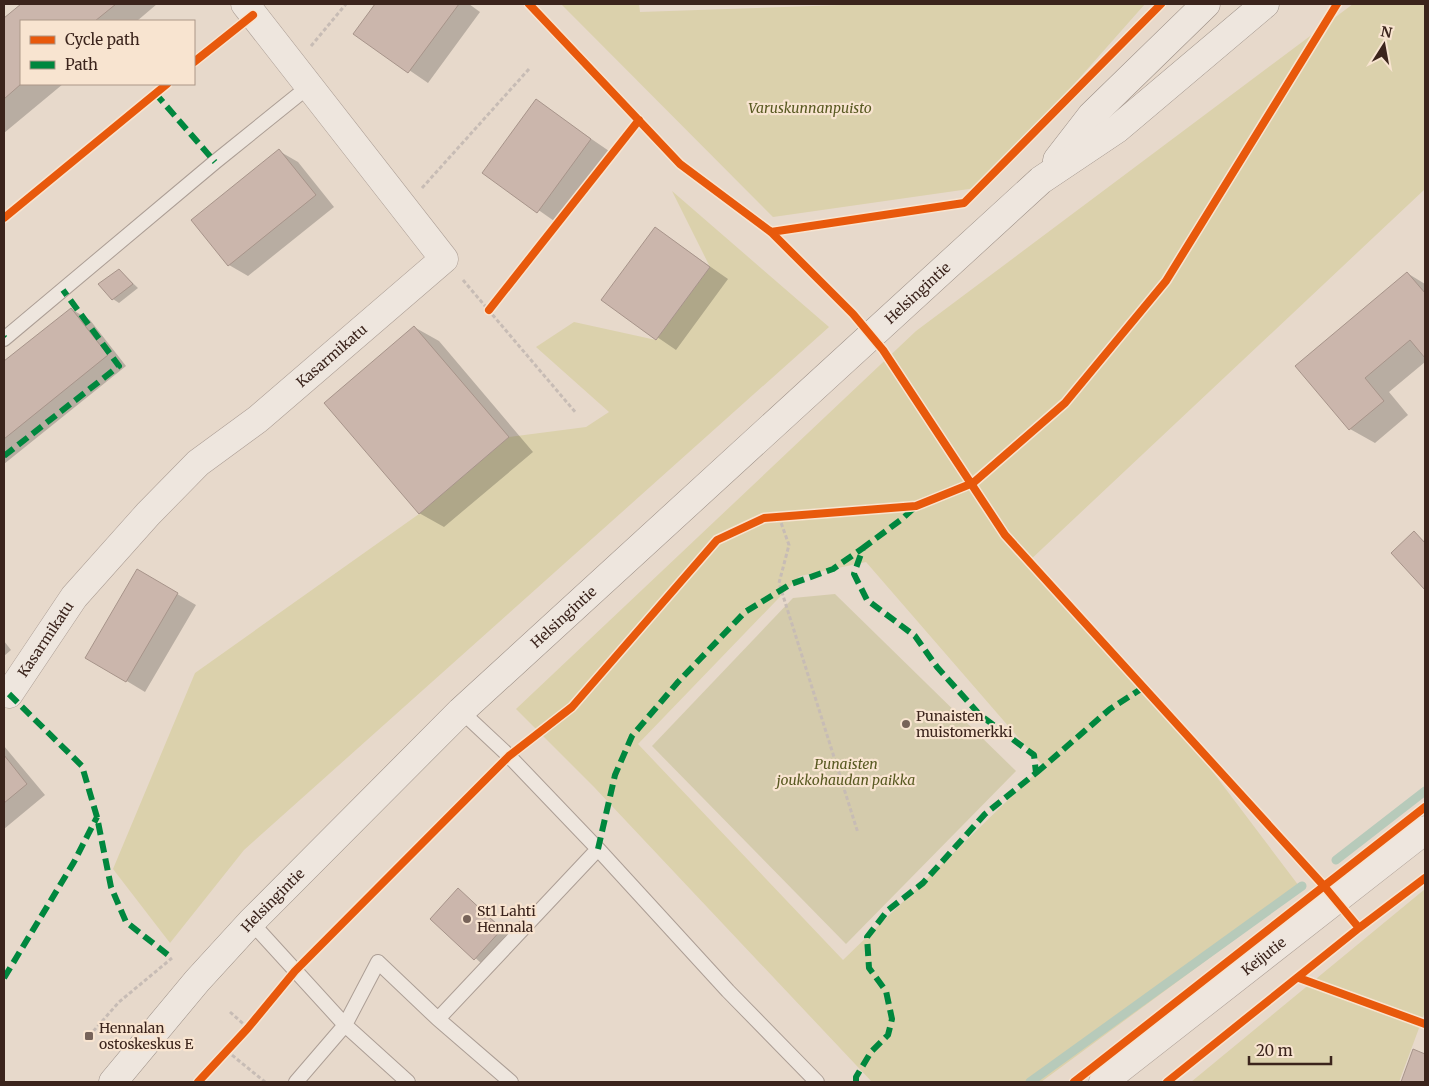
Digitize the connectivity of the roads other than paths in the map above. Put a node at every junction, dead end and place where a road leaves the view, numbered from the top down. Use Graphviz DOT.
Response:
graph roads {
  1 [pos="245,4"];
  2 [pos="1206,4"];
  3 [pos="1265,4"];
  4 [pos="301,77"];
  5 [pos="1041,180"];
  6 [pos="4,338"];
  7 [pos="6,696"];
  8 [pos="461,711"];
  9 [pos="1425,830"];
  10 [pos="598,849"];
  11 [pos="251,922"];
  12 [pos="438,1019"];
  13 [pos="345,1025"];
  14 [pos="113,1082"];
  15 [pos="296,1082"];
  16 [pos="408,1082"];
  17 [pos="511,1082"];
  18 [pos="817,1082"];
  19 [pos="1103,1082"];
  1 -- 4 [label="main road"];
  2 -- 5 [label="main road, Helsingintie"];
  3 -- 5 [label="main road, Helsingintie"];
  4 -- 6 [label="lane"];
  4 -- 7 [label="main road, Kasarmikatu"];
  5 -- 8 [label="main road, Helsingintie"];
  8 -- 10 [label="lane"];
  8 -- 11 [label="main road, Helsingintie"];
  9 -- 19 [label="main road, Keijutie"];
  10 -- 12 [label="lane"];
  10 -- 18 [label="lane"];
  11 -- 13 [label="lane"];
  11 -- 14 [label="main road, Helsingintie"];
  12 -- 13 [label="lane"];
  12 -- 17 [label="lane"];
  13 -- 15 [label="lane"];
  13 -- 16 [label="lane"];
}
